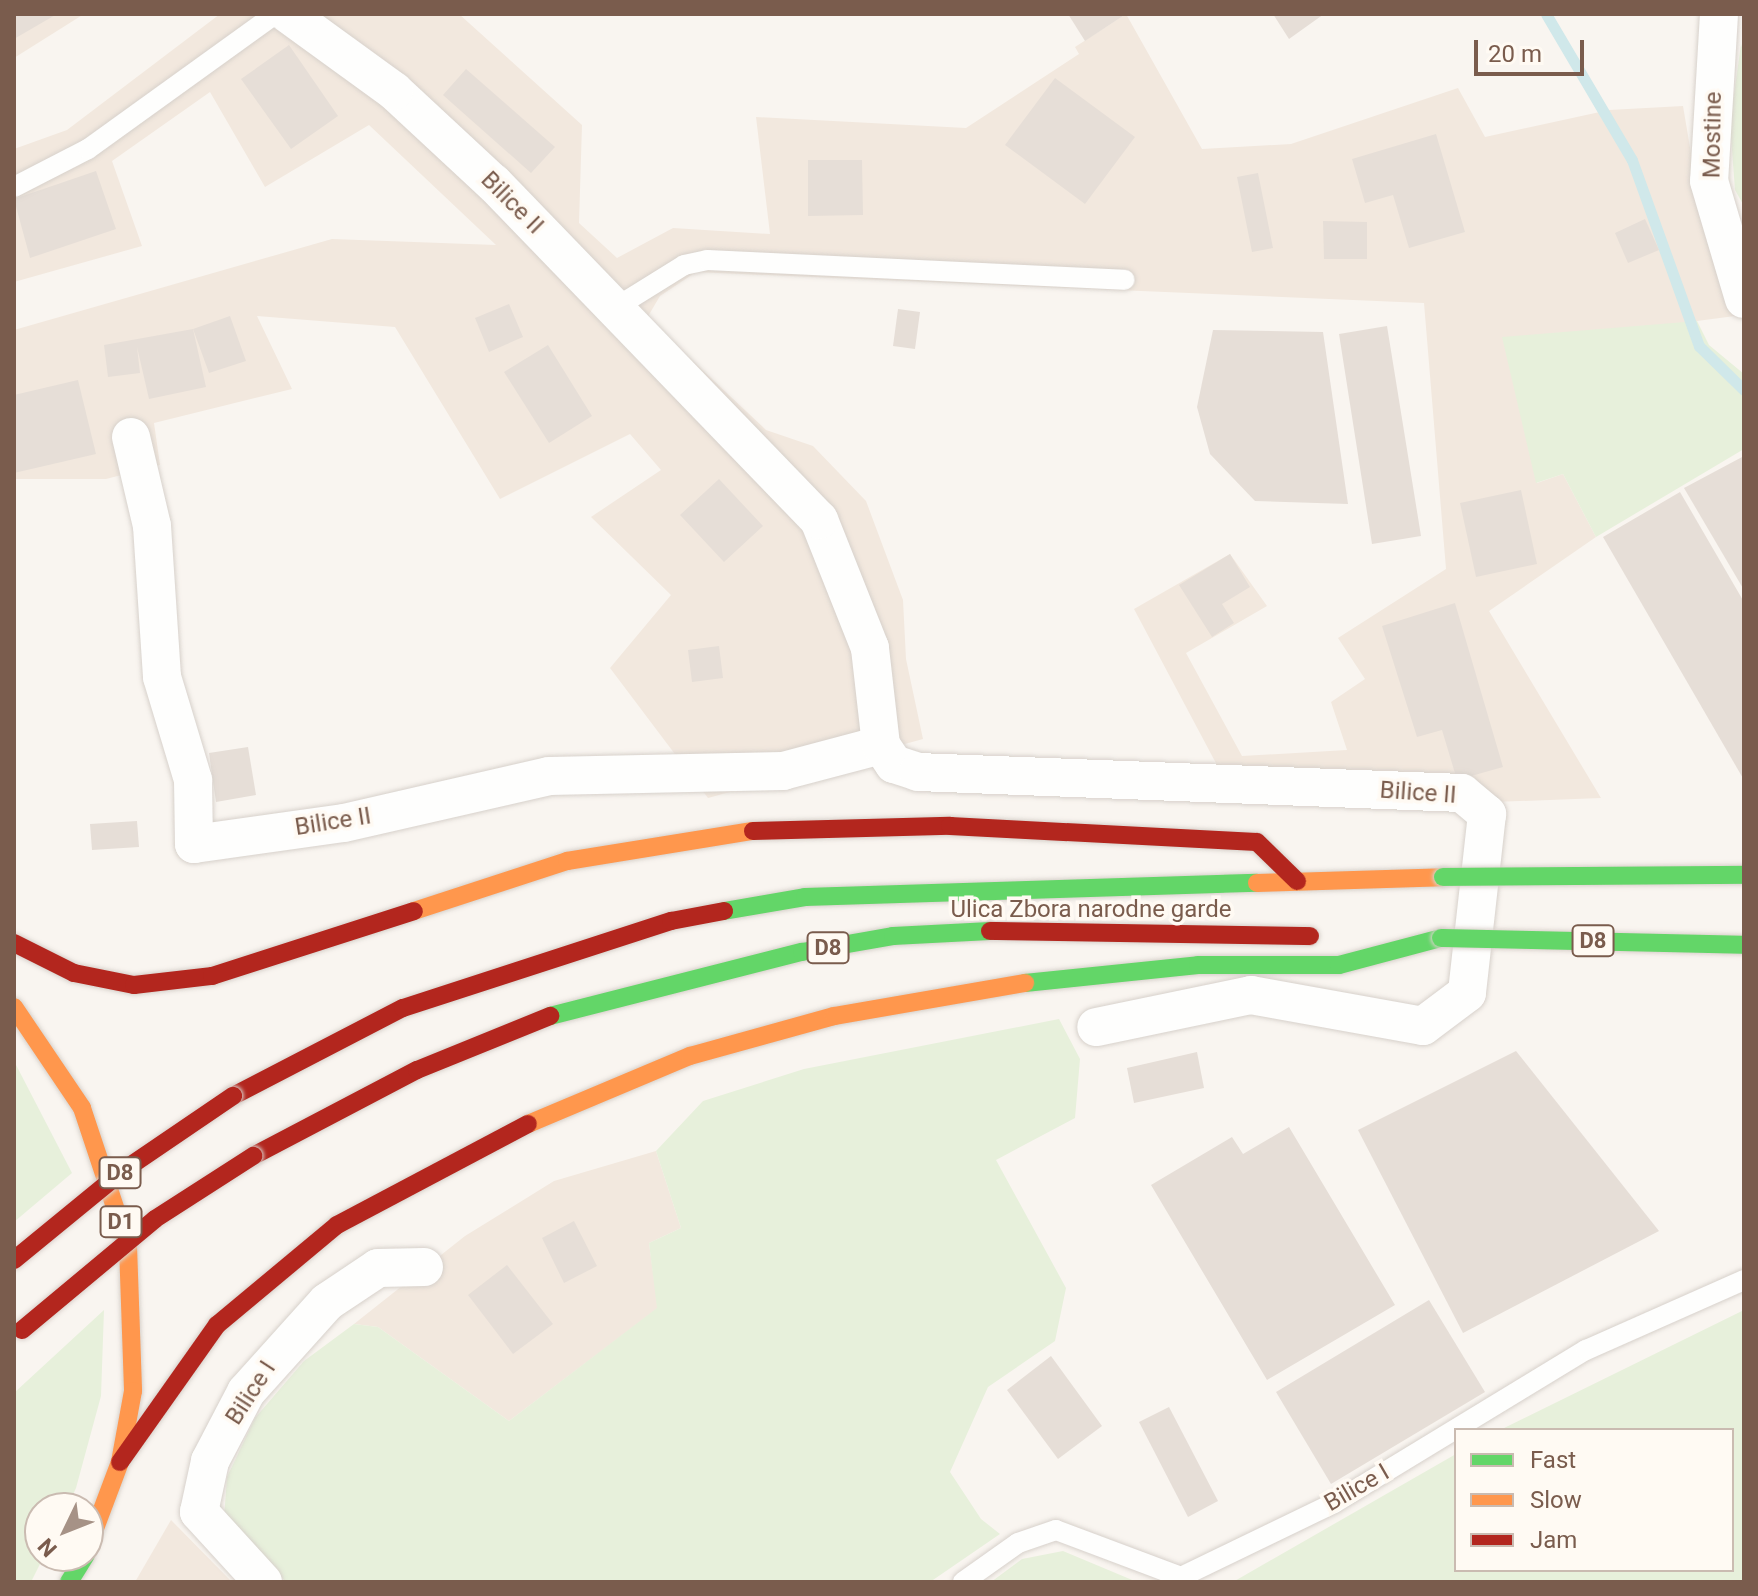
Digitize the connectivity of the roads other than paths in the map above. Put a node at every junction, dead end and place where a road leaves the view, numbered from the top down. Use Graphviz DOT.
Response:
graph roads {
  1 [pos="275,14"];
  2 [pos="288,14"];
  3 [pos="1719,14"];
  4 [pos="14,187"];
  5 [pos="1125,280"];
  6 [pos="1744,299"];
  7 [pos="615,308"];
  8 [pos="131,437"];
  9 [pos="881,745"];
  10 [pos="783,771"];
  11 [pos="785,828"];
  12 [pos="1744,875"];
  13 [pos="1297,881"];
  14 [pos="1329,936"];
  15 [pos="1361,937"];
  16 [pos="1441,938"];
  17 [pos="14,943"];
  18 [pos="1744,945"];
  19 [pos="14,1007"];
  20 [pos="1096,1027"];
  21 [pos="14,1260"];
  22 [pos="424,1267"];
  23 [pos="1744,1280"];
  24 [pos="18,1334"];
  25 [pos="1458,1428"];
  26 [pos="1454,1430"];
  27 [pos="120,1462"];
  28 [pos="104,1504"];
  29 [pos="263,1582"];
  30 [pos="963,1582"];
  1 -- 4 [label="lane"];
  2 -- 7 [label="street, Bilice II"];
  3 -- 6 [label="street, Mostine"];
  5 -- 7 [label="lane"];
  7 -- 9 [label="street, Bilice II"];
  8 -- 10 [label="street, Bilice II"];
  9 -- 10 [label="street, Bilice II"];
  9 -- 20 [label="street, Bilice II"];
  10 -- 11 [label="street"];
  11 -- 13 [label="highway"];
  11 -- 17 [label="highway"];
  12 -- 13 [label="highway, Ulica Zbora narodne garde / D8, bridge"];
  13 -- 21 [label="highway, Ulica Zbora narodne garde / D8, bridge"];
  14 -- 24 [label="highway, Ulica Zbora narodne garde / D8, bridge"];
  15 -- 16 [label="highway, D8"];
  16 -- 18 [label="highway, D8, bridge"];
  16 -- 27 [label="highway"];
  19 -- 27 [label="highway, D1"];
  22 -- 29 [label="street, Bilice I"];
  23 -- 25 [label="lane, Bilice I"];
  26 -- 30 [label="lane, Bilice I"];
  27 -- 28 [label="highway, D1"];
}
